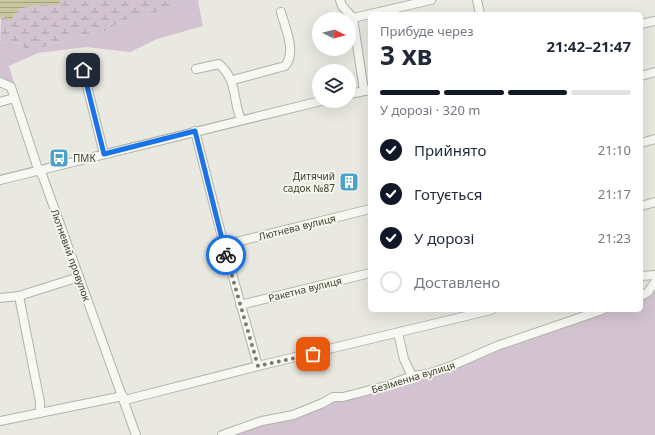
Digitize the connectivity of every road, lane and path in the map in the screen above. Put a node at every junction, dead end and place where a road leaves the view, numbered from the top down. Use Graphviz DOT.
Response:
graph roads {
  1 [pos="340,0"];
  2 [pos="431,0"];
  3 [pos="477,0"];
  4 [pos="281,12"];
  5 [pos="348,12"];
  6 [pos="379,12"];
  7 [pos="480,12"];
  8 [pos="368,15"];
  9 [pos="356,17"];
  10 [pos="655,21"];
  11 [pos="643,24"];
  12 [pos="356,33"];
  13 [pos="196,69"];
  14 [pos="83,70"];
  15 [pos="655,72"];
  16 [pos="643,75"];
  17 [pos="232,80"];
  18 [pos="0,82"];
  19 [pos="367,90"];
  20 [pos="356,92"];
  21 [pos="14,98"];
  22 [pos="0,102"];
  23 [pos="312,103"];
  24 [pos="240,120"];
  25 [pos="195,131"];
  26 [pos="655,139"];
  27 [pos="643,142"];
  28 [pos="104,154"];
  29 [pos="40,171"];
  30 [pos="0,180"];
  31 [pos="655,202"];
  32 [pos="643,205"];
  33 [pos="368,209"];
  34 [pos="224,245"];
  35 [pos="368,273"];
  36 [pos="655,275"];
  37 [pos="643,276"];
  38 [pos="79,277"];
  39 [pos="655,282"];
  40 [pos="643,295"];
  41 [pos="19,296"];
  42 [pos="0,298"];
  43 [pos="240,305"];
  44 [pos="483,312"];
  45 [pos="582,313"];
  46 [pos="398,333"];
  47 [pos="258,366"];
  48 [pos="412,376"];
  49 [pos="124,398"];
  50 [pos="40,413"];
  51 [pos="0,421"];
  52 [pos="136,435"];
  53 [pos="222,435"];
  1 -- 5 [label="street"];
  2 -- 6 [label="street"];
  3 -- 7 [label="street"];
  4 -- 17 [label="street"];
  8 -- 9 [label="street"];
  10 -- 11 [label="street"];
  12 -- 19 [label="street"];
  13 -- 17 [label="street"];
  14 -- 28 [label="street"];
  15 -- 16 [label="street"];
  17 -- 24 [label="street"];
  18 -- 21 [label="street, Лютневий провулок"];
  19 -- 20 [label="street"];
  21 -- 22 [label="street"];
  21 -- 29 [label="street, Лютневий провулок"];
  23 -- 24 [label="street"];
  24 -- 25 [label="street"];
  25 -- 28 [label="street"];
  25 -- 34 [label="street"];
  26 -- 27 [label="street"];
  28 -- 29 [label="street"];
  29 -- 30 [label="street"];
  29 -- 38 [label="street, Лютневий провулок"];
  31 -- 32 [label="street"];
  33 -- 34 [label="street, Лютнева вулиця"];
  34 -- 43 [label="street"];
  35 -- 43 [label="street, Ракетна вулиця"];
  36 -- 37 [label="street"];
  38 -- 41 [label="street"];
  38 -- 49 [label="street, Лютневий провулок"];
  39 -- 40 [label="street"];
  41 -- 42 [label="street"];
  41 -- 50 [label="street"];
  43 -- 47 [label="street"];
  44 -- 46 [label="street"];
  45 -- 48 [label="street, Безіменна вулиця"];
  46 -- 47 [label="street"];
  46 -- 48 [label="street"];
  47 -- 49 [label="street"];
  48 -- 53 [label="street, Безіменна вулиця"];
  49 -- 50 [label="street"];
  49 -- 52 [label="street, Лютневий провулок"];
  50 -- 51 [label="street"];
}
